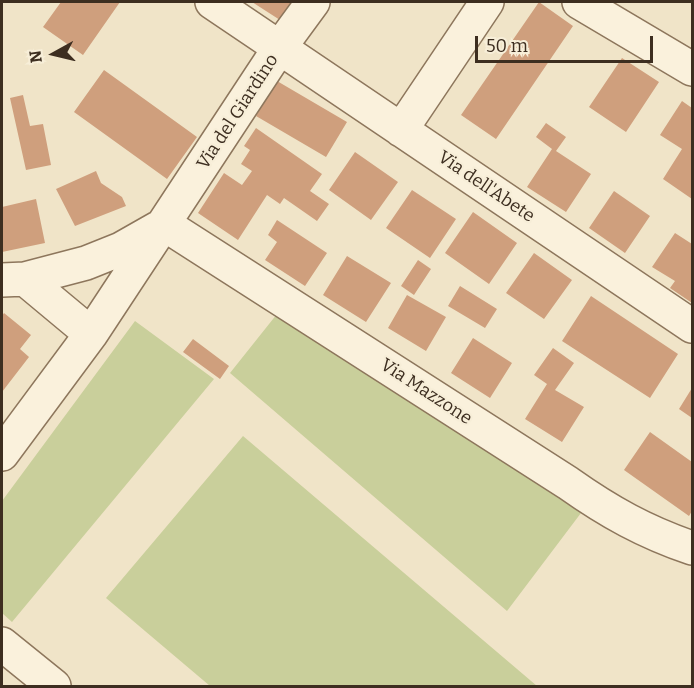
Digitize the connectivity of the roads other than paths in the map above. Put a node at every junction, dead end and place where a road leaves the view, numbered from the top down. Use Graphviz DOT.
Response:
graph roads {
  1 [pos="212,2"];
  2 [pos="313,2"];
  3 [pos="487,2"];
  4 [pos="579,2"];
  5 [pos="280,47"];
  6 [pos="693,69"];
  7 [pos="401,130"];
  8 [pos="164,224"];
  9 [pos="14,280"];
  10 [pos="693,326"];
  11 [pos="91,334"];
  12 [pos="2,454"];
  13 [pos="693,548"];
  14 [pos="3,648"];
  15 [pos="54,687"];
  1 -- 5 [label="street, Via dell'Abete"];
  2 -- 5 [label="street, Via del Giardino"];
  3 -- 7 [label="street"];
  4 -- 6 [label="street"];
  5 -- 7 [label="street, Via dell'Abete"];
  5 -- 8 [label="street, Via del Giardino"];
  7 -- 10 [label="street, Via dell'Abete"];
  8 -- 9 [label="street, Via del Giardino"];
  8 -- 11 [label="street, Via del Giardino"];
  8 -- 13 [label="street, Via Mazzone"];
  9 -- 11 [label="street, Via del Giardino"];
  11 -- 12 [label="street, Via del Giardino"];
  14 -- 15 [label="street"];
}
